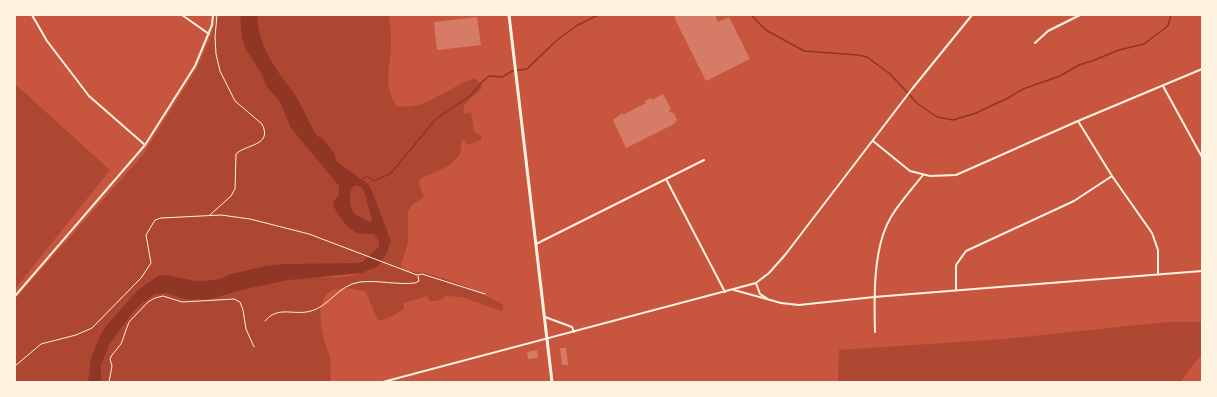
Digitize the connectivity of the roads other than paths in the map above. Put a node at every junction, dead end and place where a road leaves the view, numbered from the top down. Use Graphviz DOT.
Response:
graph roads {
  1 [pos="32,15"];
  2 [pos="182,15"];
  3 [pos="213,15"];
  4 [pos="509,15"];
  5 [pos="972,15"];
  6 [pos="1080,15"];
  7 [pos="209,34"];
  8 [pos="1035,43"];
  9 [pos="1202,69"];
  10 [pos="1163,85"];
  11 [pos="1078,121"];
  12 [pos="873,141"];
  13 [pos="145,145"];
  14 [pos="1202,157"];
  15 [pos="704,160"];
  16 [pos="923,175"];
  17 [pos="1112,176"];
  18 [pos="666,179"];
  19 [pos="536,244"];
  20 [pos="1202,271"];
  21 [pos="1158,274"];
  22 [pos="756,283"];
  23 [pos="733,289"];
  24 [pos="956,291"];
  25 [pos="724,292"];
  26 [pos="15,296"];
  27 [pos="874,298"];
  28 [pos="770,300"];
  29 [pos="545,317"];
  30 [pos="574,332"];
  31 [pos="875,332"];
  32 [pos="547,339"];
  33 [pos="383,382"];
  34 [pos="552,382"];
  1 -- 13 [label="street"];
  2 -- 7 [label="street"];
  3 -- 7 [label="street"];
  4 -- 19 [label="main road"];
  5 -- 12 [label="street"];
  6 -- 8 [label="street"];
  7 -- 13 [label="street"];
  9 -- 10 [label="street"];
  10 -- 11 [label="street"];
  10 -- 14 [label="street"];
  11 -- 16 [label="street"];
  11 -- 17 [label="street"];
  12 -- 16 [label="street"];
  12 -- 22 [label="street"];
  13 -- 26 [label="street"];
  15 -- 18 [label="street"];
  16 -- 27 [label="street"];
  17 -- 21 [label="street"];
  17 -- 24 [label="street"];
  18 -- 19 [label="street"];
  18 -- 25 [label="street"];
  19 -- 29 [label="main road"];
  20 -- 21 [label="street"];
  21 -- 24 [label="street"];
  22 -- 23 [label="street"];
  22 -- 28 [label="street"];
  23 -- 25 [label="street"];
  23 -- 28 [label="street"];
  24 -- 27 [label="street"];
  25 -- 30 [label="street"];
  27 -- 28 [label="street"];
  27 -- 31 [label="street"];
  29 -- 30 [label="street"];
  29 -- 32 [label="main road"];
  30 -- 32 [label="street"];
  32 -- 33 [label="street"];
  32 -- 34 [label="main road"];
}
